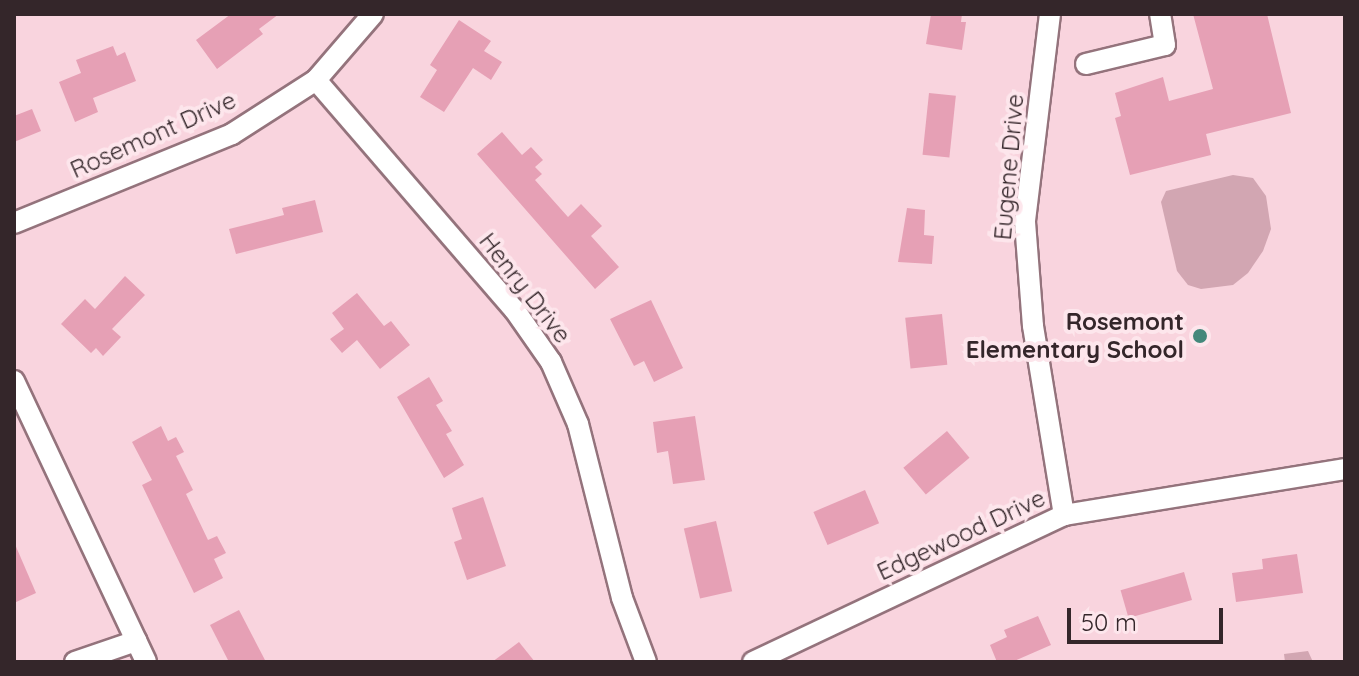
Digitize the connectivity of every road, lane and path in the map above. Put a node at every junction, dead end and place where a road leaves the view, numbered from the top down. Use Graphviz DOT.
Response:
graph roads {
  1 [pos="373,14"];
  2 [pos="1050,14"];
  3 [pos="1160,14"];
  4 [pos="1086,64"];
  5 [pos="316,80"];
  6 [pos="14,223"];
  7 [pos="14,381"];
  8 [pos="1345,469"];
  9 [pos="1064,515"];
  10 [pos="136,641"];
  11 [pos="75,662"];
  12 [pos="146,662"];
  13 [pos="646,662"];
  14 [pos="753,662"];
  1 -- 5 [label="street, Rosemont Drive"];
  2 -- 9 [label="street, Eugene Drive"];
  3 -- 4 [label="street"];
  5 -- 6 [label="street, Rosemont Drive"];
  5 -- 13 [label="street, Henry Drive"];
  7 -- 10 [label="street"];
  8 -- 9 [label="street, Edgewood Drive"];
  9 -- 14 [label="street, Edgewood Drive"];
  10 -- 11 [label="street"];
  10 -- 12 [label="street"];
}
